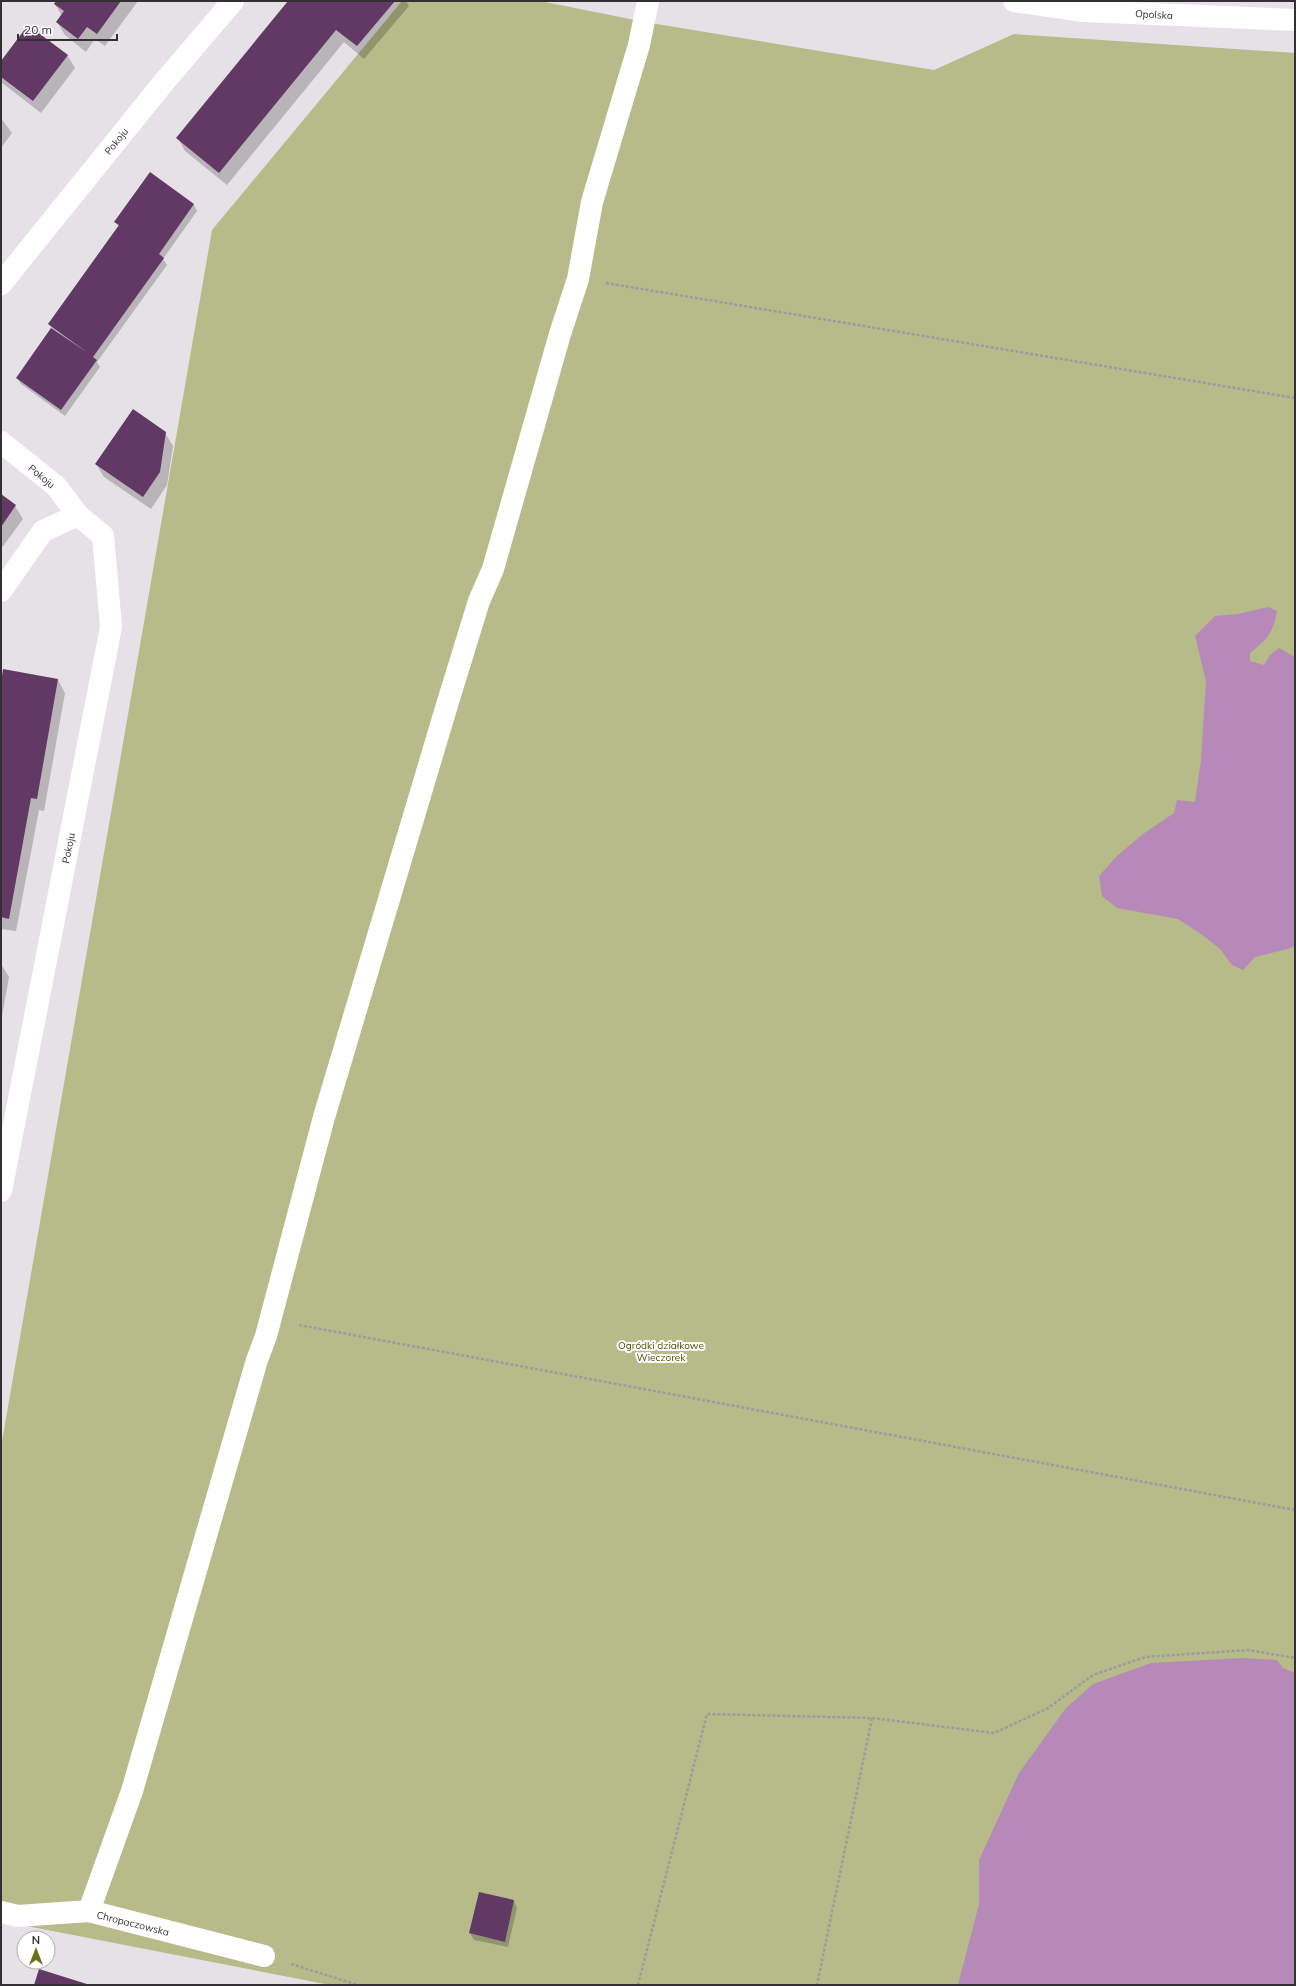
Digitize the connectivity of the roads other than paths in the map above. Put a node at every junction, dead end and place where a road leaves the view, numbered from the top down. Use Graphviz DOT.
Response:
graph roads {
  1 [pos="233,1"];
  2 [pos="648,1"];
  3 [pos="1014,1"];
  4 [pos="1272,10"];
  5 [pos="1295,20"];
  6 [pos="1,284"];
  7 [pos="1,442"];
  8 [pos="78,515"];
  9 [pos="1,591"];
  10 [pos="1,1191"];
  11 [pos="89,1911"];
  12 [pos="1,1912"];
  13 [pos="264,1956"];
  1 -- 6 [label="street, Pokoju"];
  2 -- 11 [label="street"];
  3 -- 4 [label="street, Opolska"];
  4 -- 5 [label="street, Opolska"];
  7 -- 8 [label="street, Pokoju"];
  8 -- 9 [label="street"];
  8 -- 10 [label="street, Pokoju"];
  11 -- 12 [label="street, Chropaczowska"];
  11 -- 13 [label="street, Chropaczowska"];
}
